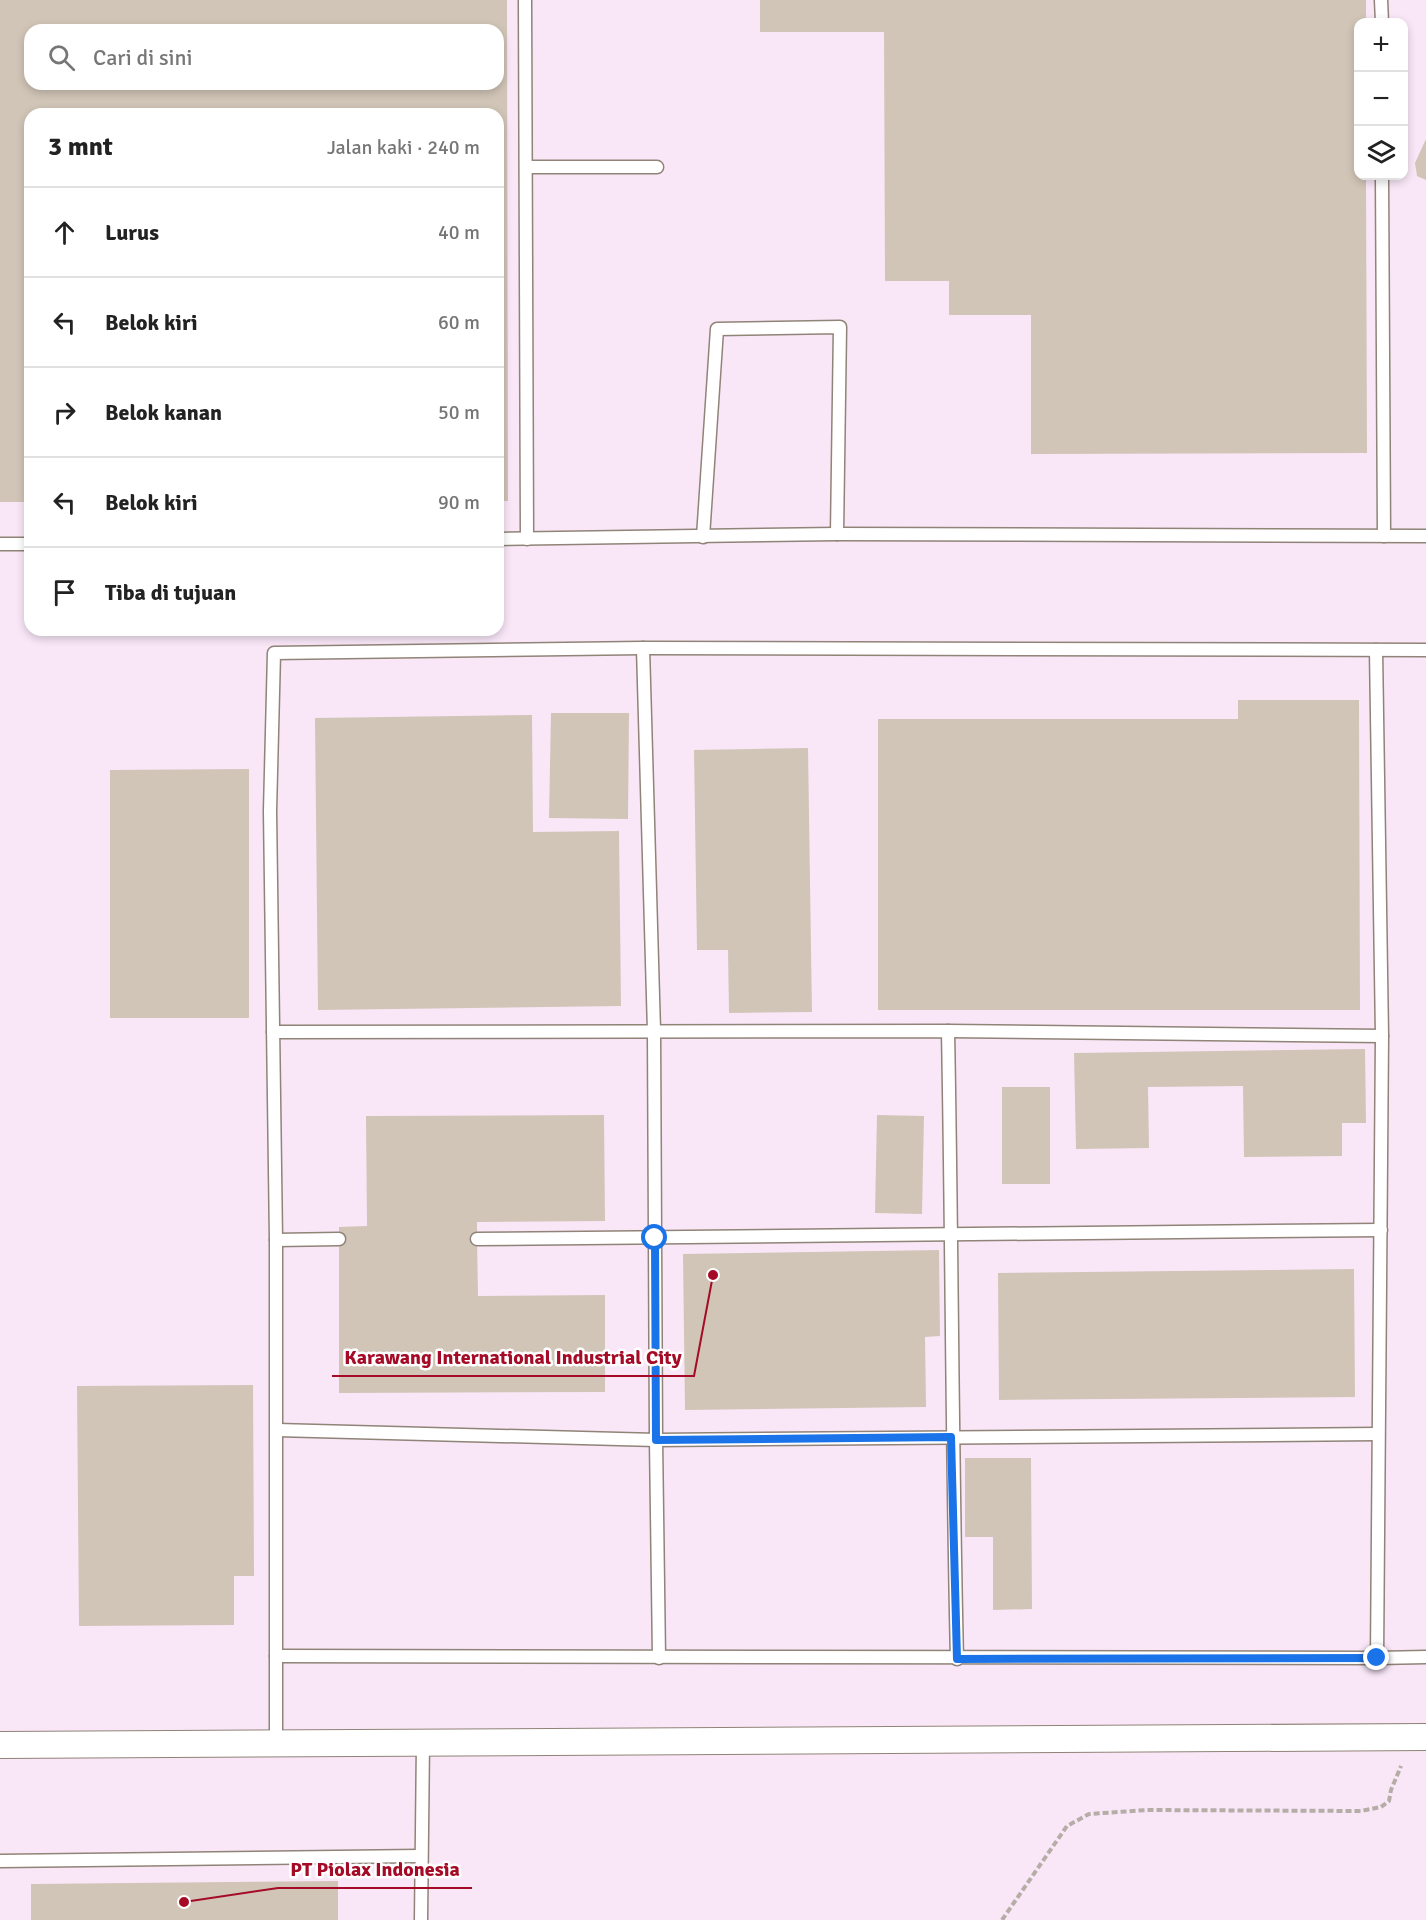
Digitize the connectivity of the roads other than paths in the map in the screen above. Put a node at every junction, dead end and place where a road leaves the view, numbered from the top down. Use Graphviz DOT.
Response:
graph roads {
  1 [pos="525,0"];
  2 [pos="1382,0"];
  3 [pos="1382,18"];
  4 [pos="527,167"];
  5 [pos="657,167"];
  6 [pos="1382,180"];
  7 [pos="837,534"];
  8 [pos="1384,536"];
  9 [pos="1426,536"];
  10 [pos="703,537"];
  11 [pos="504,539"];
  12 [pos="527,539"];
  13 [pos="0,544"];
  14 [pos="24,544"];
  15 [pos="643,648"];
  16 [pos="1376,650"];
  17 [pos="1426,650"];
  18 [pos="654,1031"];
  19 [pos="948,1031"];
  20 [pos="273,1032"];
  21 [pos="1382,1036"];
  22 [pos="1381,1230"];
  23 [pos="952,1235"];
  24 [pos="655,1238"];
  25 [pos="339,1239"];
  26 [pos="477,1239"];
  27 [pos="276,1240"];
  28 [pos="277,1430"];
  29 [pos="1378,1434"];
  30 [pos="951,1437"];
  31 [pos="656,1440"];
  32 [pos="276,1656"];
  33 [pos="658,1658"];
  34 [pos="1377,1658"];
  35 [pos="1426,1658"];
  36 [pos="957,1659"];
  37 [pos="1420,1737"];
  38 [pos="423,1742"];
  39 [pos="276,1743"];
  40 [pos="0,1745"];
  41 [pos="420,1857"];
  42 [pos="0,1861"];
  43 [pos="421,1920"];
  1 -- 4 [label="lane"];
  2 -- 3 [label="lane"];
  4 -- 5 [label="lane"];
  4 -- 12 [label="lane"];
  6 -- 8 [label="lane"];
  7 -- 8 [label="lane"];
  7 -- 10 [label="lane"];
  7 -- 10 [label="lane"];
  8 -- 9 [label="lane"];
  10 -- 12 [label="lane"];
  11 -- 12 [label="lane"];
  13 -- 14 [label="lane"];
  15 -- 16 [label="lane"];
  15 -- 18 [label="lane"];
  15 -- 20 [label="lane"];
  16 -- 17 [label="lane"];
  16 -- 21 [label="lane"];
  18 -- 19 [label="lane"];
  18 -- 20 [label="lane"];
  18 -- 24 [label="lane"];
  19 -- 21 [label="lane"];
  19 -- 23 [label="lane"];
  20 -- 27 [label="lane"];
  21 -- 22 [label="lane"];
  22 -- 23 [label="lane"];
  22 -- 29 [label="lane"];
  23 -- 24 [label="lane"];
  23 -- 30 [label="lane"];
  24 -- 26 [label="lane"];
  24 -- 31 [label="lane"];
  25 -- 27 [label="lane"];
  27 -- 28 [label="lane"];
  28 -- 31 [label="lane"];
  28 -- 32 [label="lane"];
  29 -- 30 [label="lane"];
  29 -- 34 [label="lane"];
  30 -- 31 [label="lane"];
  30 -- 36 [label="lane"];
  31 -- 33 [label="lane"];
  32 -- 33 [label="lane"];
  32 -- 39 [label="lane"];
  33 -- 36 [label="lane"];
  34 -- 35 [label="lane"];
  34 -- 36 [label="lane"];
  37 -- 38 [label="street"];
  38 -- 39 [label="street"];
  38 -- 41 [label="lane"];
  39 -- 40 [label="street"];
  41 -- 42 [label="lane"];
  41 -- 43 [label="lane"];
}
